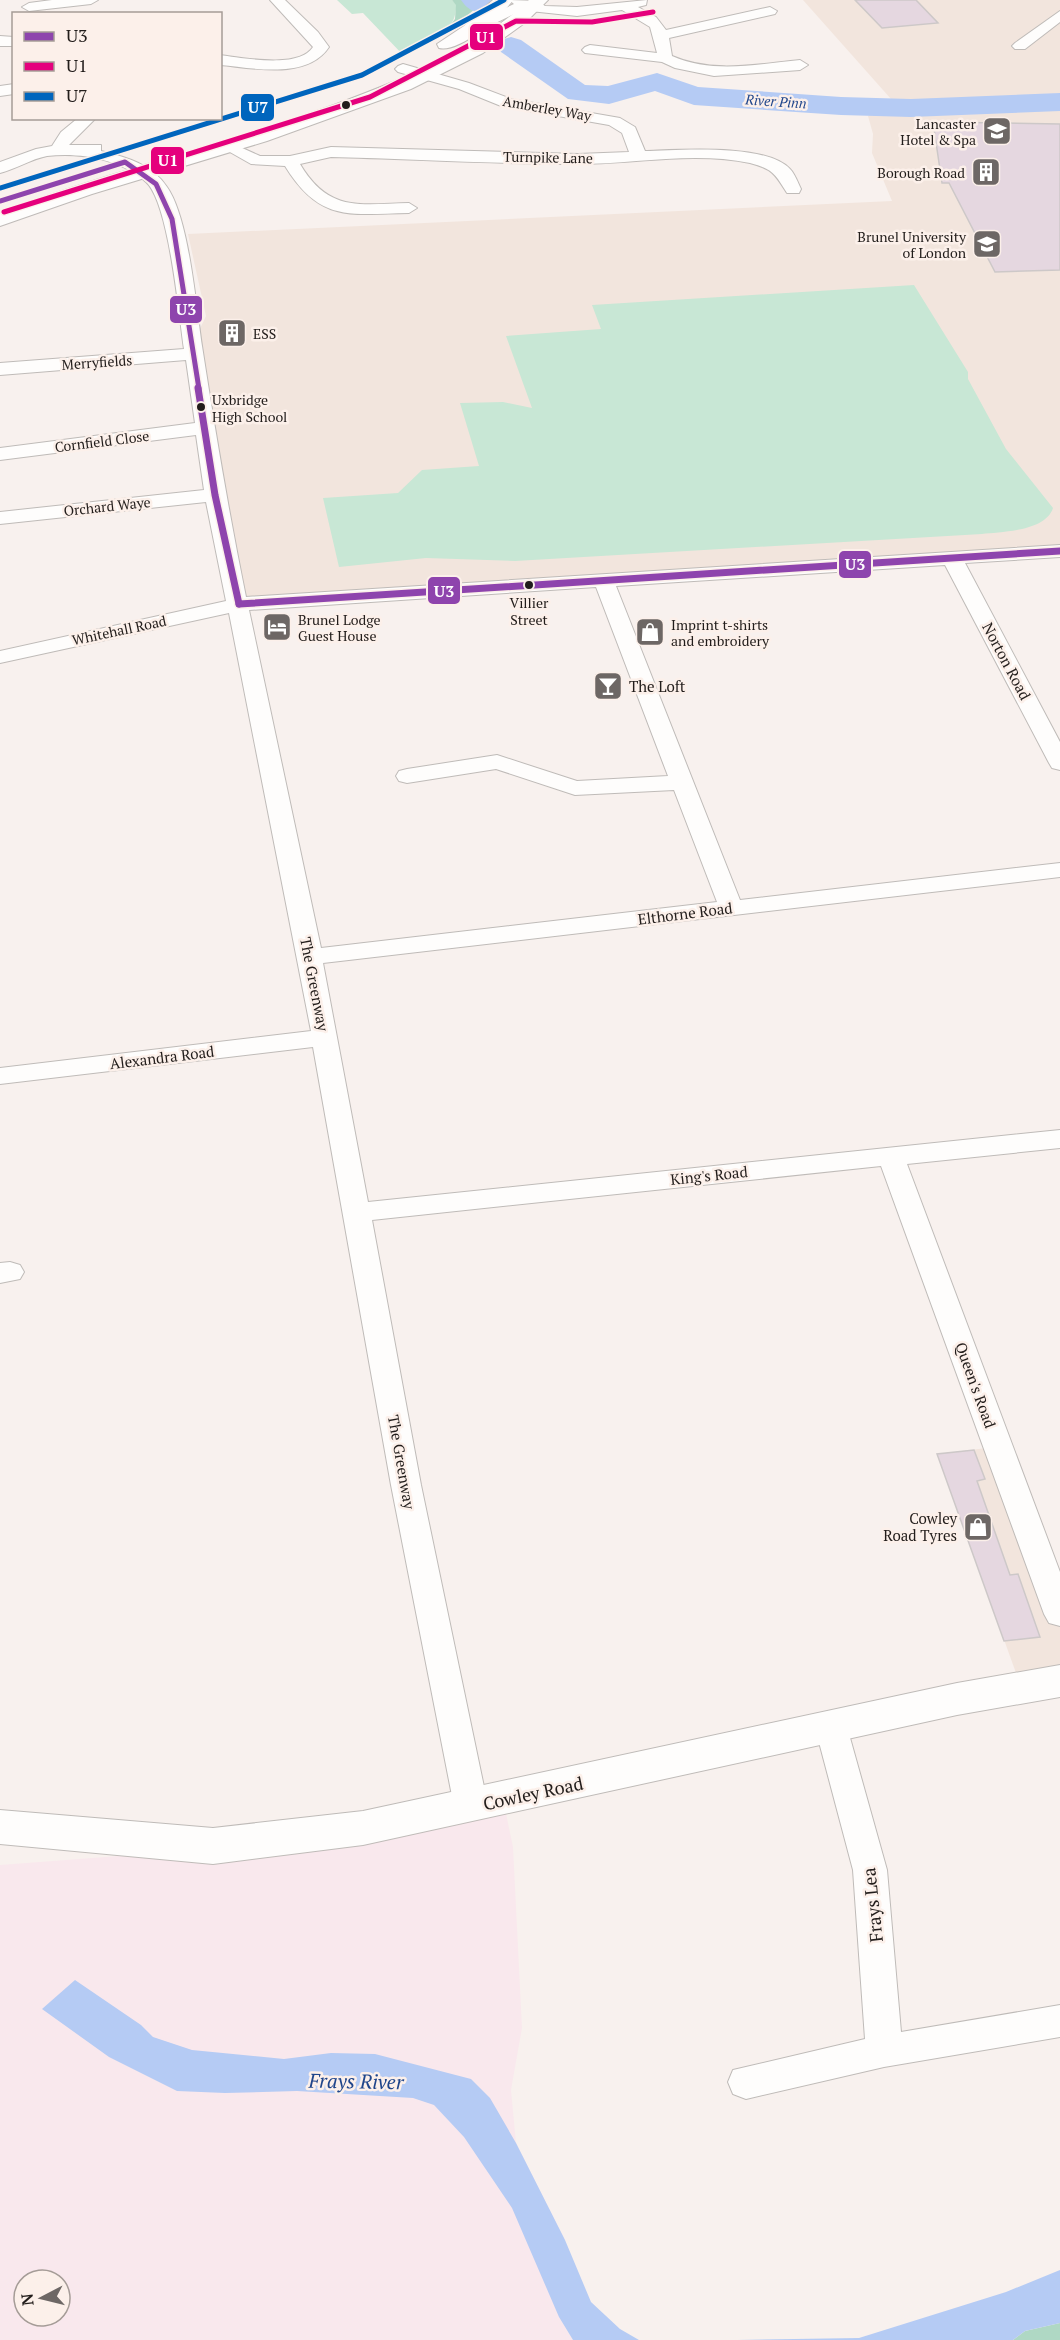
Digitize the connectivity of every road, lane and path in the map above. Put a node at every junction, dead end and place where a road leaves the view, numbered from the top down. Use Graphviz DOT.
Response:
graph roads {
  1 [pos="91,0"];
  2 [pos="277,0"];
  3 [pos="504,0"];
  4 [pos="651,0"];
  5 [pos="529,2"];
  6 [pos="625,6"];
  7 [pos="29,7"];
  8 [pos="770,11"];
  9 [pos="1060,15"];
  10 [pos="470,30"];
  11 [pos="662,35"];
  12 [pos="1020,46"];
  13 [pos="590,50"];
  14 [pos="767,50"];
  15 [pos="222,60"];
  16 [pos="671,61"];
  17 [pos="800,65"];
  18 [pos="776,67"];
  19 [pos="403,69"];
  20 [pos="426,75"];
  21 [pos="686,80"];
  22 [pos="86,120"];
  23 [pos="229,147"];
  24 [pos="58,149"];
  25 [pos="639,156"];
  26 [pos="290,161"];
  27 [pos="126,164"];
  28 [pos="0,168"];
  29 [pos="793,189"];
  30 [pos="0,201"];
  31 [pos="409,208"];
  32 [pos="0,220"];
  33 [pos="194,354"];
  34 [pos="0,369"];
  35 [pos="204,428"];
  36 [pos="0,454"];
  37 [pos="215,495"];
  38 [pos="0,518"];
  39 [pos="1060,551"];
  40 [pos="953,560"];
  41 [pos="604,582"];
  42 [pos="239,604"];
  43 [pos="0,657"];
  44 [pos="1060,763"];
  45 [pos="407,776"];
  46 [pos="682,782"];
  47 [pos="1060,870"];
  48 [pos="731,908"];
  49 [pos="310,957"];
  50 [pos="325,1037"];
  51 [pos="0,1076"];
  52 [pos="1060,1139"];
  53 [pos="891,1156"];
  54 [pos="357,1212"];
  55 [pos="1060,1614"];
  56 [pos="1060,1681"];
  57 [pos="831,1727"];
  58 [pos="471,1806"];
  59 [pos="0,1827"];
  60 [pos="1060,2021"];
  61 [pos="884,2051"];
  62 [pos="746,2082"];
  1 -- 7 [label="street"];
  2 -- 15 [label="street"];
  3 -- 10 [label="main road"];
  4 -- 6 [label="street"];
  5 -- 6 [label="street"];
  5 -- 10 [label="street"];
  5 -- 20 [label="main road"];
  6 -- 11 [label="street"];
  8 -- 11 [label="street"];
  9 -- 12 [label="street"];
  10 -- 19 [label="main road"];
  11 -- 16 [label="street"];
  13 -- 16 [label="street"];
  14 -- 18 [label="street"];
  16 -- 18 [label="street"];
  16 -- 21 [label="street"];
  17 -- 18 [label="street"];
  19 -- 20 [label="street, Amberley Way"];
  19 -- 27 [label="main road"];
  20 -- 23 [label="main road"];
  20 -- 25 [label="street, Amberley Way"];
  22 -- 24 [label="street"];
  23 -- 26 [label="street, Turnpike Lane"];
  23 -- 27 [label="main road"];
  24 -- 27 [label="street"];
  24 -- 28 [label="street"];
  25 -- 26 [label="street, Turnpike Lane"];
  25 -- 29 [label="street, Turnpike Lane"];
  26 -- 31 [label="street"];
  27 -- 30 [label="main road"];
  27 -- 32 [label="main road"];
  27 -- 33 [label="street, The Greenway"];
  33 -- 34 [label="street, Merryfields"];
  33 -- 35 [label="street, The Greenway"];
  35 -- 36 [label="street, Cornfield Close"];
  35 -- 37 [label="street, The Greenway"];
  37 -- 38 [label="street, Orchard Waye"];
  37 -- 42 [label="street, The Greenway"];
  39 -- 40 [label="street, Whitehall Road"];
  40 -- 41 [label="street, Whitehall Road"];
  40 -- 44 [label="street, Norton Road"];
  41 -- 42 [label="street, Whitehall Road"];
  41 -- 46 [label="street"];
  42 -- 43 [label="street, Whitehall Road"];
  42 -- 49 [label="street, The Greenway"];
  45 -- 46 [label="street"];
  46 -- 48 [label="street"];
  47 -- 48 [label="street, Elthorne Road"];
  48 -- 49 [label="street, Elthorne Road"];
  49 -- 50 [label="street, The Greenway"];
  50 -- 51 [label="street, Alexandra Road"];
  50 -- 54 [label="street, The Greenway"];
  52 -- 53 [label="street, King's Road"];
  53 -- 54 [label="street, King's Road"];
  53 -- 55 [label="street, Queen's Road"];
  54 -- 58 [label="street, The Greenway"];
  56 -- 57 [label="main road, Cowley Road"];
  57 -- 58 [label="main road, Cowley Road"];
  57 -- 61 [label="street, Frays Lea"];
  58 -- 59 [label="main road, Cowley Road"];
  60 -- 61 [label="street"];
  61 -- 62 [label="street"];
}
